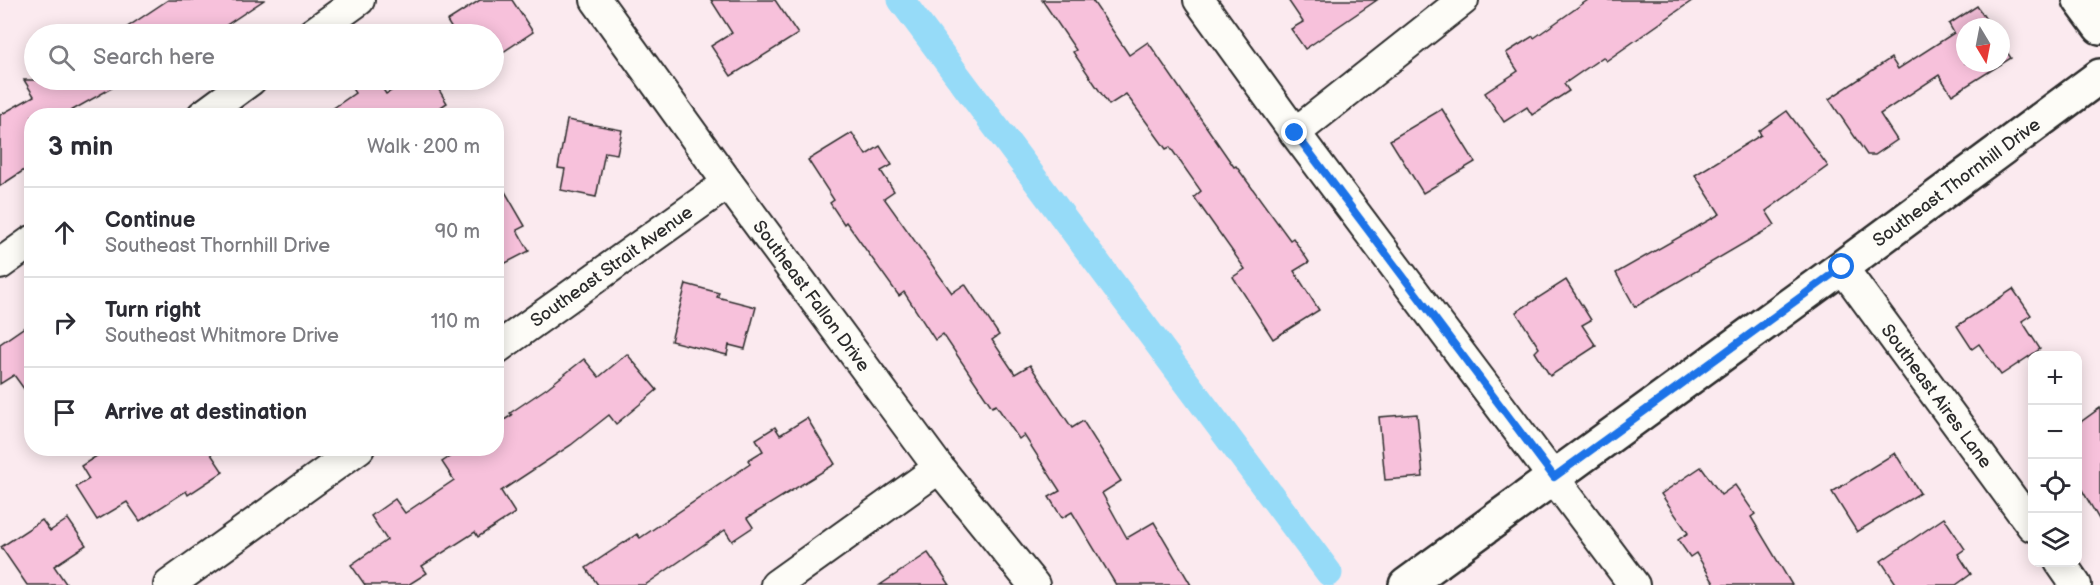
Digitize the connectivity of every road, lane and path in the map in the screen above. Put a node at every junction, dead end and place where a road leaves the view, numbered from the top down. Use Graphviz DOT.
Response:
graph roads {
  1 [pos="359,0"];
  2 [pos="596,0"];
  3 [pos="1198,0"];
  4 [pos="1463,0"];
  5 [pos="2080,0"];
  6 [pos="326,24"];
  7 [pos="2100,27"];
  8 [pos="2100,76"];
  9 [pos="237,90"];
  10 [pos="213,108"];
  11 [pos="1295,133"];
  12 [pos="728,183"];
  13 [pos="24,247"];
  14 [pos="0,264"];
  15 [pos="1842,267"];
  16 [pos="504,343"];
  17 [pos="348,456"];
  18 [pos="939,468"];
  19 [pos="1554,477"];
  20 [pos="2028,521"];
  21 [pos="2063,567"];
  22 [pos="169,585"];
  23 [pos="776,585"];
  24 [pos="1034,585"];
  25 [pos="1406,585"];
  26 [pos="1634,585"];
  27 [pos="2076,585"];
  1 -- 6 [label="street"];
  2 -- 12 [label="street, Southeast Fallon Drive"];
  3 -- 11 [label="street"];
  4 -- 11 [label="street"];
  5 -- 7 [label="street"];
  8 -- 15 [label="street, Southeast Thornhill Drive"];
  9 -- 10 [label="street"];
  11 -- 19 [label="street"];
  12 -- 16 [label="street, Southeast Strait Avenue"];
  12 -- 18 [label="street, Southeast Fallon Drive"];
  13 -- 14 [label="street"];
  15 -- 19 [label="street, Southeast Thornhill Drive"];
  15 -- 20 [label="street, Southeast Aires Lane"];
  17 -- 22 [label="street"];
  18 -- 23 [label="street"];
  18 -- 24 [label="street, Southeast Fallon Drive"];
  19 -- 25 [label="street, Southeast Thornhill Drive"];
  19 -- 26 [label="street"];
  21 -- 27 [label="street"];
}
